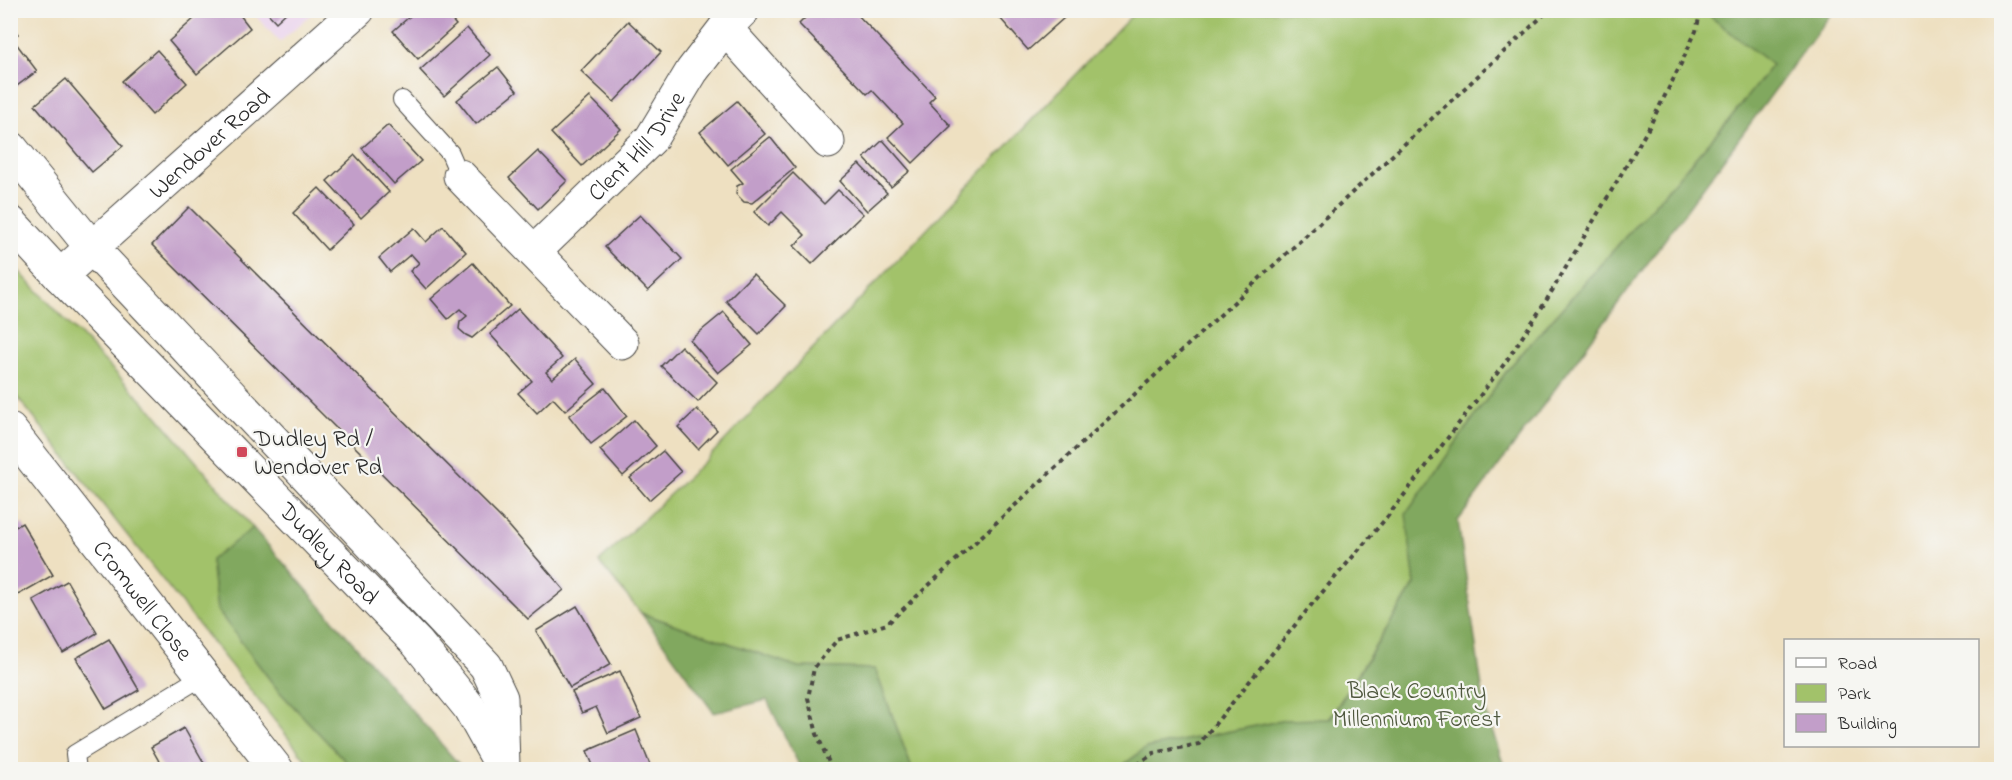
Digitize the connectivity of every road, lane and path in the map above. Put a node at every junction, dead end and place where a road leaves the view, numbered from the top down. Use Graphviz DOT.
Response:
graph roads {
  1 [pos="358,10"];
  2 [pos="1549,10"];
  3 [pos="1701,10"];
  4 [pos="734,19"];
  5 [pos="402,100"];
  6 [pos="828,142"];
  7 [pos="11,148"];
  8 [pos="460,176"];
  9 [pos="10,222"];
  10 [pos="92,248"];
  11 [pos="534,252"];
  12 [pos="60,276"];
  13 [pos="622,344"];
  14 [pos="10,430"];
  15 [pos="203,676"];
  16 [pos="503,768"];
  17 [pos="77,770"];
  18 [pos="277,770"];
  19 [pos="832,770"];
  20 [pos="1130,770"];
  1 -- 10 [label="street, Wendover Road"];
  2 -- 19 [label="path"];
  3 -- 20 [label="path"];
  4 -- 6 [label="street, Clent Hill Drive"];
  4 -- 11 [label="street, Clent Hill Drive"];
  5 -- 8 [label="lane"];
  7 -- 10 [label="street"];
  8 -- 11 [label="street"];
  9 -- 12 [label="street, Dudley Road"];
  10 -- 12 [label="street, Wendover Road"];
  10 -- 16 [label="street"];
  11 -- 13 [label="street"];
  12 -- 16 [label="street, Dudley Road"];
  14 -- 15 [label="street, Cromwell Close"];
  15 -- 17 [label="lane"];
  15 -- 18 [label="street, Cromwell Close"];
}
